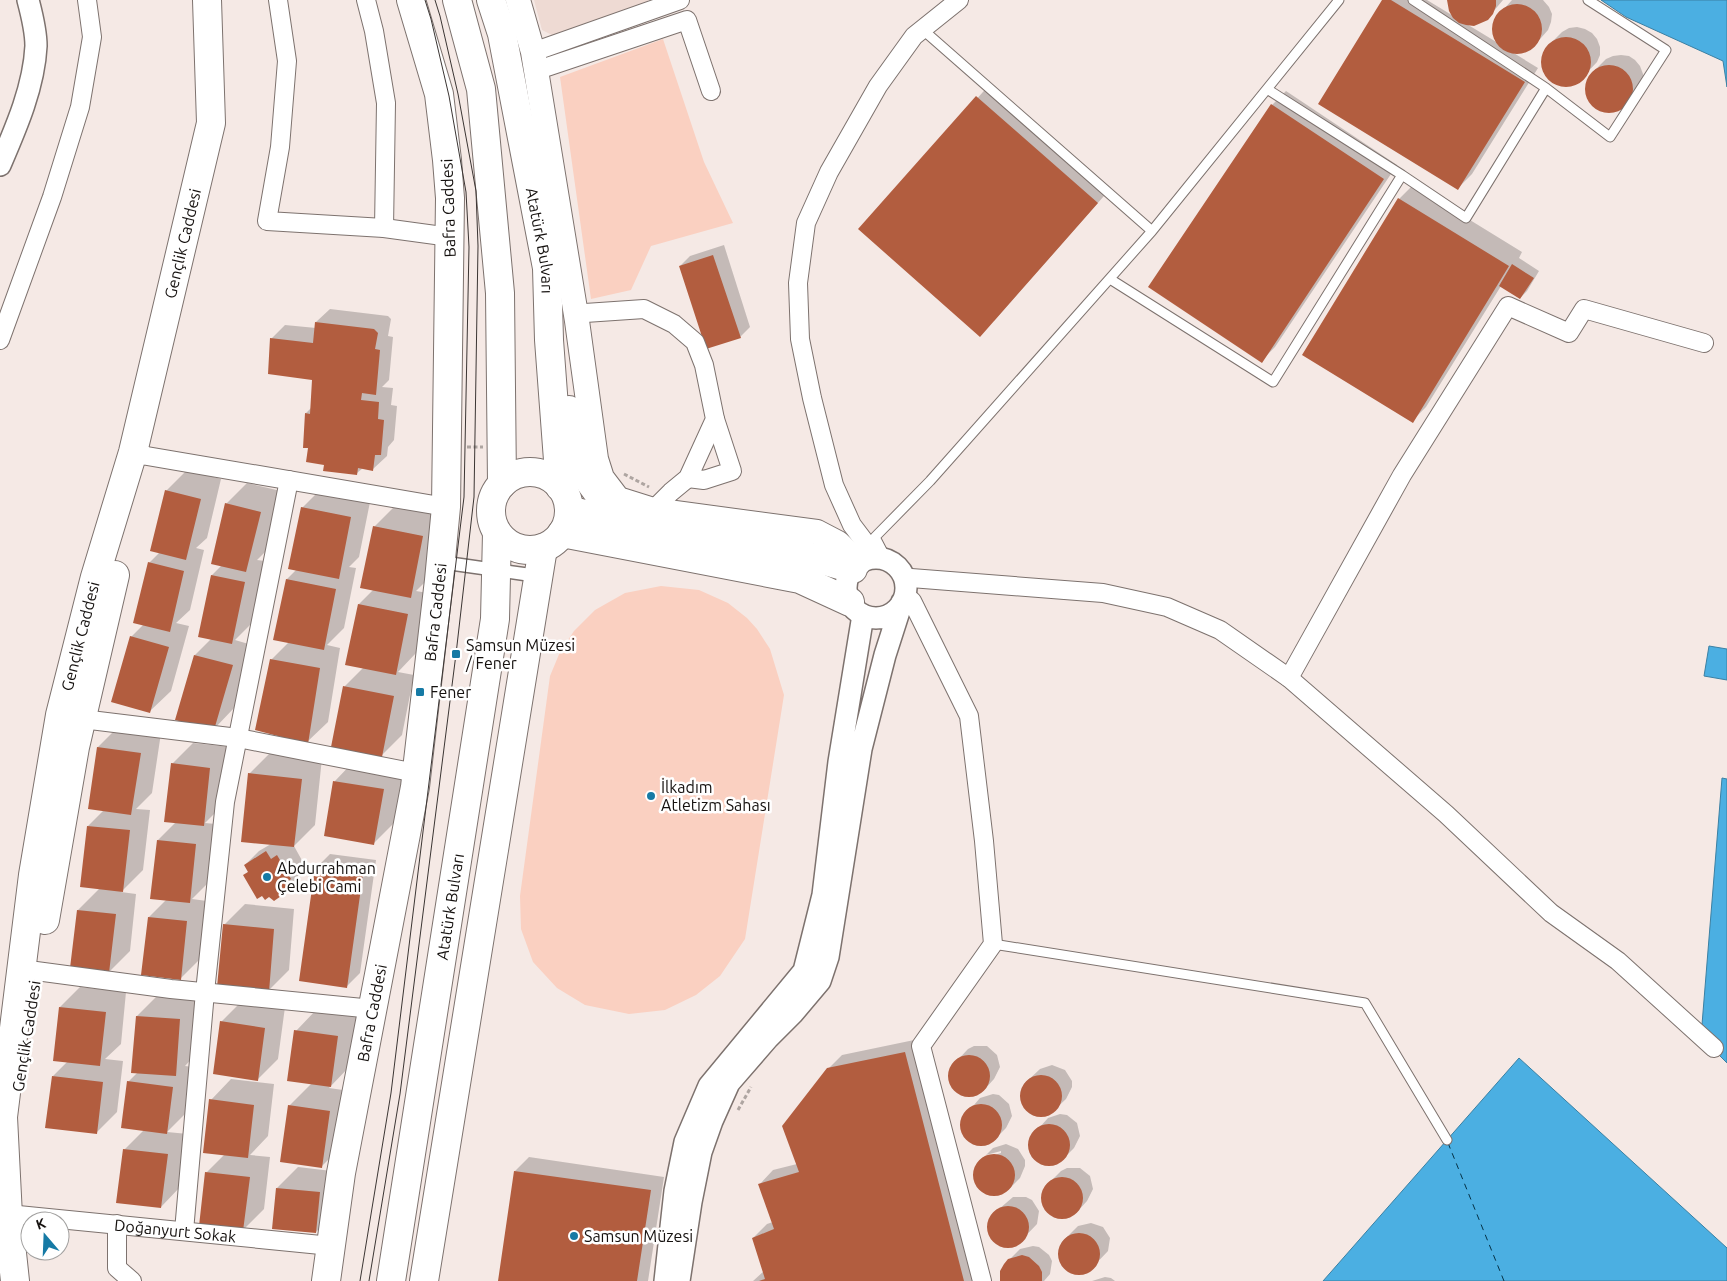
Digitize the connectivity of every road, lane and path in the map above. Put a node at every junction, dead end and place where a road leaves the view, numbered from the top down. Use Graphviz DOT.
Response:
graph roads {
  1 [pos="28,0"];
  2 [pos="87,0"];
  3 [pos="207,0"];
  4 [pos="217,0"];
  5 [pos="278,0"];
  6 [pos="366,0"];
  7 [pos="411,0"];
  8 [pos="457,0"];
  9 [pos="491,0"];
  10 [pos="518,0"];
  11 [pos="959,0"];
  12 [pos="1339,0"];
  13 [pos="1414,0"];
  14 [pos="1588,0"];
  15 [pos="680,1"];
  16 [pos="687,20"];
  17 [pos="922,29"];
  18 [pos="534,61"];
  19 [pos="1546,88"];
  20 [pos="1267,89"];
  21 [pos="711,91"];
  22 [pos="0,165"];
  23 [pos="1402,175"];
  24 [pos="384,228"];
  25 [pos="1152,231"];
  26 [pos="450,237"];
  27 [pos="547,268"];
  28 [pos="1110,279"];
  29 [pos="578,321"];
  30 [pos="0,340"];
  31 [pos="1704,343"];
  32 [pos="716,419"];
  33 [pos="446,446"];
  34 [pos="502,448"];
  35 [pos="140,454"];
  36 [pos="623,474"];
  37 [pos="688,478"];
  38 [pos="289,480"];
  39 [pos="502,484"];
  40 [pos="660,503"];
  41 [pos="446,507"];
  42 [pos="558,519"];
  43 [pos="628,525"];
  44 [pos="497,533"];
  45 [pos="440,562"];
  46 [pos="869,563"];
  47 [pos="496,570"];
  48 [pos="538,576"];
  49 [pos="904,594"];
  50 [pos="856,608"];
  51 [pos="1289,678"];
  52 [pos="82,719"];
  53 [pos="238,738"];
  54 [pos="416,773"];
  55 [pos="993,944"];
  56 [pos="36,971"];
  57 [pos="205,992"];
  58 [pos="373,1009"];
  59 [pos="1714,1048"];
  60 [pos="1447,1140"];
  61 [pos="18,1215"];
  62 [pos="117,1224"];
  63 [pos="184,1231"];
  64 [pos="331,1246"];
  65 [pos="15,1281"];
  66 [pos="24,1281"];
  67 [pos="132,1281"];
  68 [pos="326,1281"];
  69 [pos="391,1281"];
  70 [pos="424,1281"];
  71 [pos="665,1281"];
  72 [pos="679,1281"];
  73 [pos="982,1281"];
  1 -- 22 [label="street"];
  2 -- 30 [label="street"];
  3 -- 35 [label="main road, Gençlik Caddesi"];
  4 -- 35 [label="main road, Gençlik Caddesi"];
  5 -- 24 [label="street"];
  6 -- 24 [label="street"];
  7 -- 26 [label="main road, Bafra Caddesi"];
  8 -- 34 [label="main road, Atatürk Bulvarı"];
  9 -- 27 [label="main road, Atatürk Bulvarı"];
  10 -- 18 [label="main road"];
  11 -- 17 [label="street"];
  12 -- 20 [label="lane"];
  13 -- 19 [label="lane"];
  14 -- 19 [label="lane"];
  15 -- 16 [label="street"];
  15 -- 18 [label="street"];
  16 -- 18 [label="street"];
  16 -- 21 [label="street"];
  17 -- 25 [label="lane"];
  17 -- 46 [label="street"];
  18 -- 29 [label="main road"];
  19 -- 23 [label="lane"];
  20 -- 23 [label="lane"];
  20 -- 25 [label="lane"];
  23 -- 28 [label="lane"];
  24 -- 26 [label="street"];
  25 -- 28 [label="lane"];
  26 -- 33 [label="main road, Bafra Caddesi"];
  27 -- 42 [label="main road, Atatürk Bulvarı"];
  27 -- 43 [label="main road"];
  28 -- 46 [label="lane"];
  29 -- 32 [label="street"];
  29 -- 40 [label="main road"];
  31 -- 51 [label="street"];
  32 -- 37 [label="street"];
  32 -- 37 [label="street"];
  33 -- 34 [label="path"];
  33 -- 41 [label="main road, Bafra Caddesi"];
  34 -- 39 [label="main road, Atatürk Bulvarı"];
  35 -- 38 [label="street"];
  35 -- 52 [label="main road, Gençlik Caddesi"];
  35 -- 65 [label="main road, Gençlik Caddesi"];
  36 -- 40 [label="path"];
  37 -- 40 [label="street"];
  38 -- 41 [label="street"];
  38 -- 53 [label="street"];
  39 -- 42 [label="main road"];
  39 -- 44 [label="main road, Atatürk Bulvarı"];
  40 -- 46 [label="main road"];
  41 -- 45 [label="main road, Bafra Caddesi"];
  42 -- 43 [label="main road"];
  42 -- 44 [label="main road"];
  42 -- 48 [label="main road, Atatürk Bulvarı"];
  42 -- 50 [label="main road"];
  43 -- 46 [label="main road"];
  44 -- 47 [label="main road, Atatürk Bulvarı"];
  45 -- 47 [label="street"];
  45 -- 54 [label="main road, Bafra Caddesi"];
  46 -- 49 [label="street"];
  46 -- 50 [label="street"];
  47 -- 48 [label="street"];
  47 -- 69 [label="main road, Atatürk Bulvarı"];
  48 -- 70 [label="main road, Atatürk Bulvarı"];
  49 -- 50 [label="street"];
  49 -- 51 [label="street"];
  49 -- 55 [label="street"];
  49 -- 72 [label="street"];
  50 -- 71 [label="street"];
  51 -- 59 [label="street"];
  52 -- 53 [label="street"];
  52 -- 56 [label="main road, Gençlik Caddesi"];
  53 -- 54 [label="street"];
  53 -- 57 [label="street"];
  54 -- 58 [label="main road, Bafra Caddesi"];
  55 -- 60 [label="lane"];
  55 -- 73 [label="street"];
  56 -- 57 [label="street"];
  56 -- 61 [label="main road, Gençlik Caddesi"];
  57 -- 58 [label="street"];
  57 -- 63 [label="street"];
  58 -- 64 [label="main road, Bafra Caddesi"];
  61 -- 62 [label="street, Doğanyurt Sokak"];
  61 -- 66 [label="main road, Gençlik Caddesi"];
  62 -- 63 [label="street, Doğanyurt Sokak"];
  62 -- 67 [label="street"];
  63 -- 64 [label="street, Doğanyurt Sokak"];
  64 -- 68 [label="main road, Bafra Caddesi"];
}
